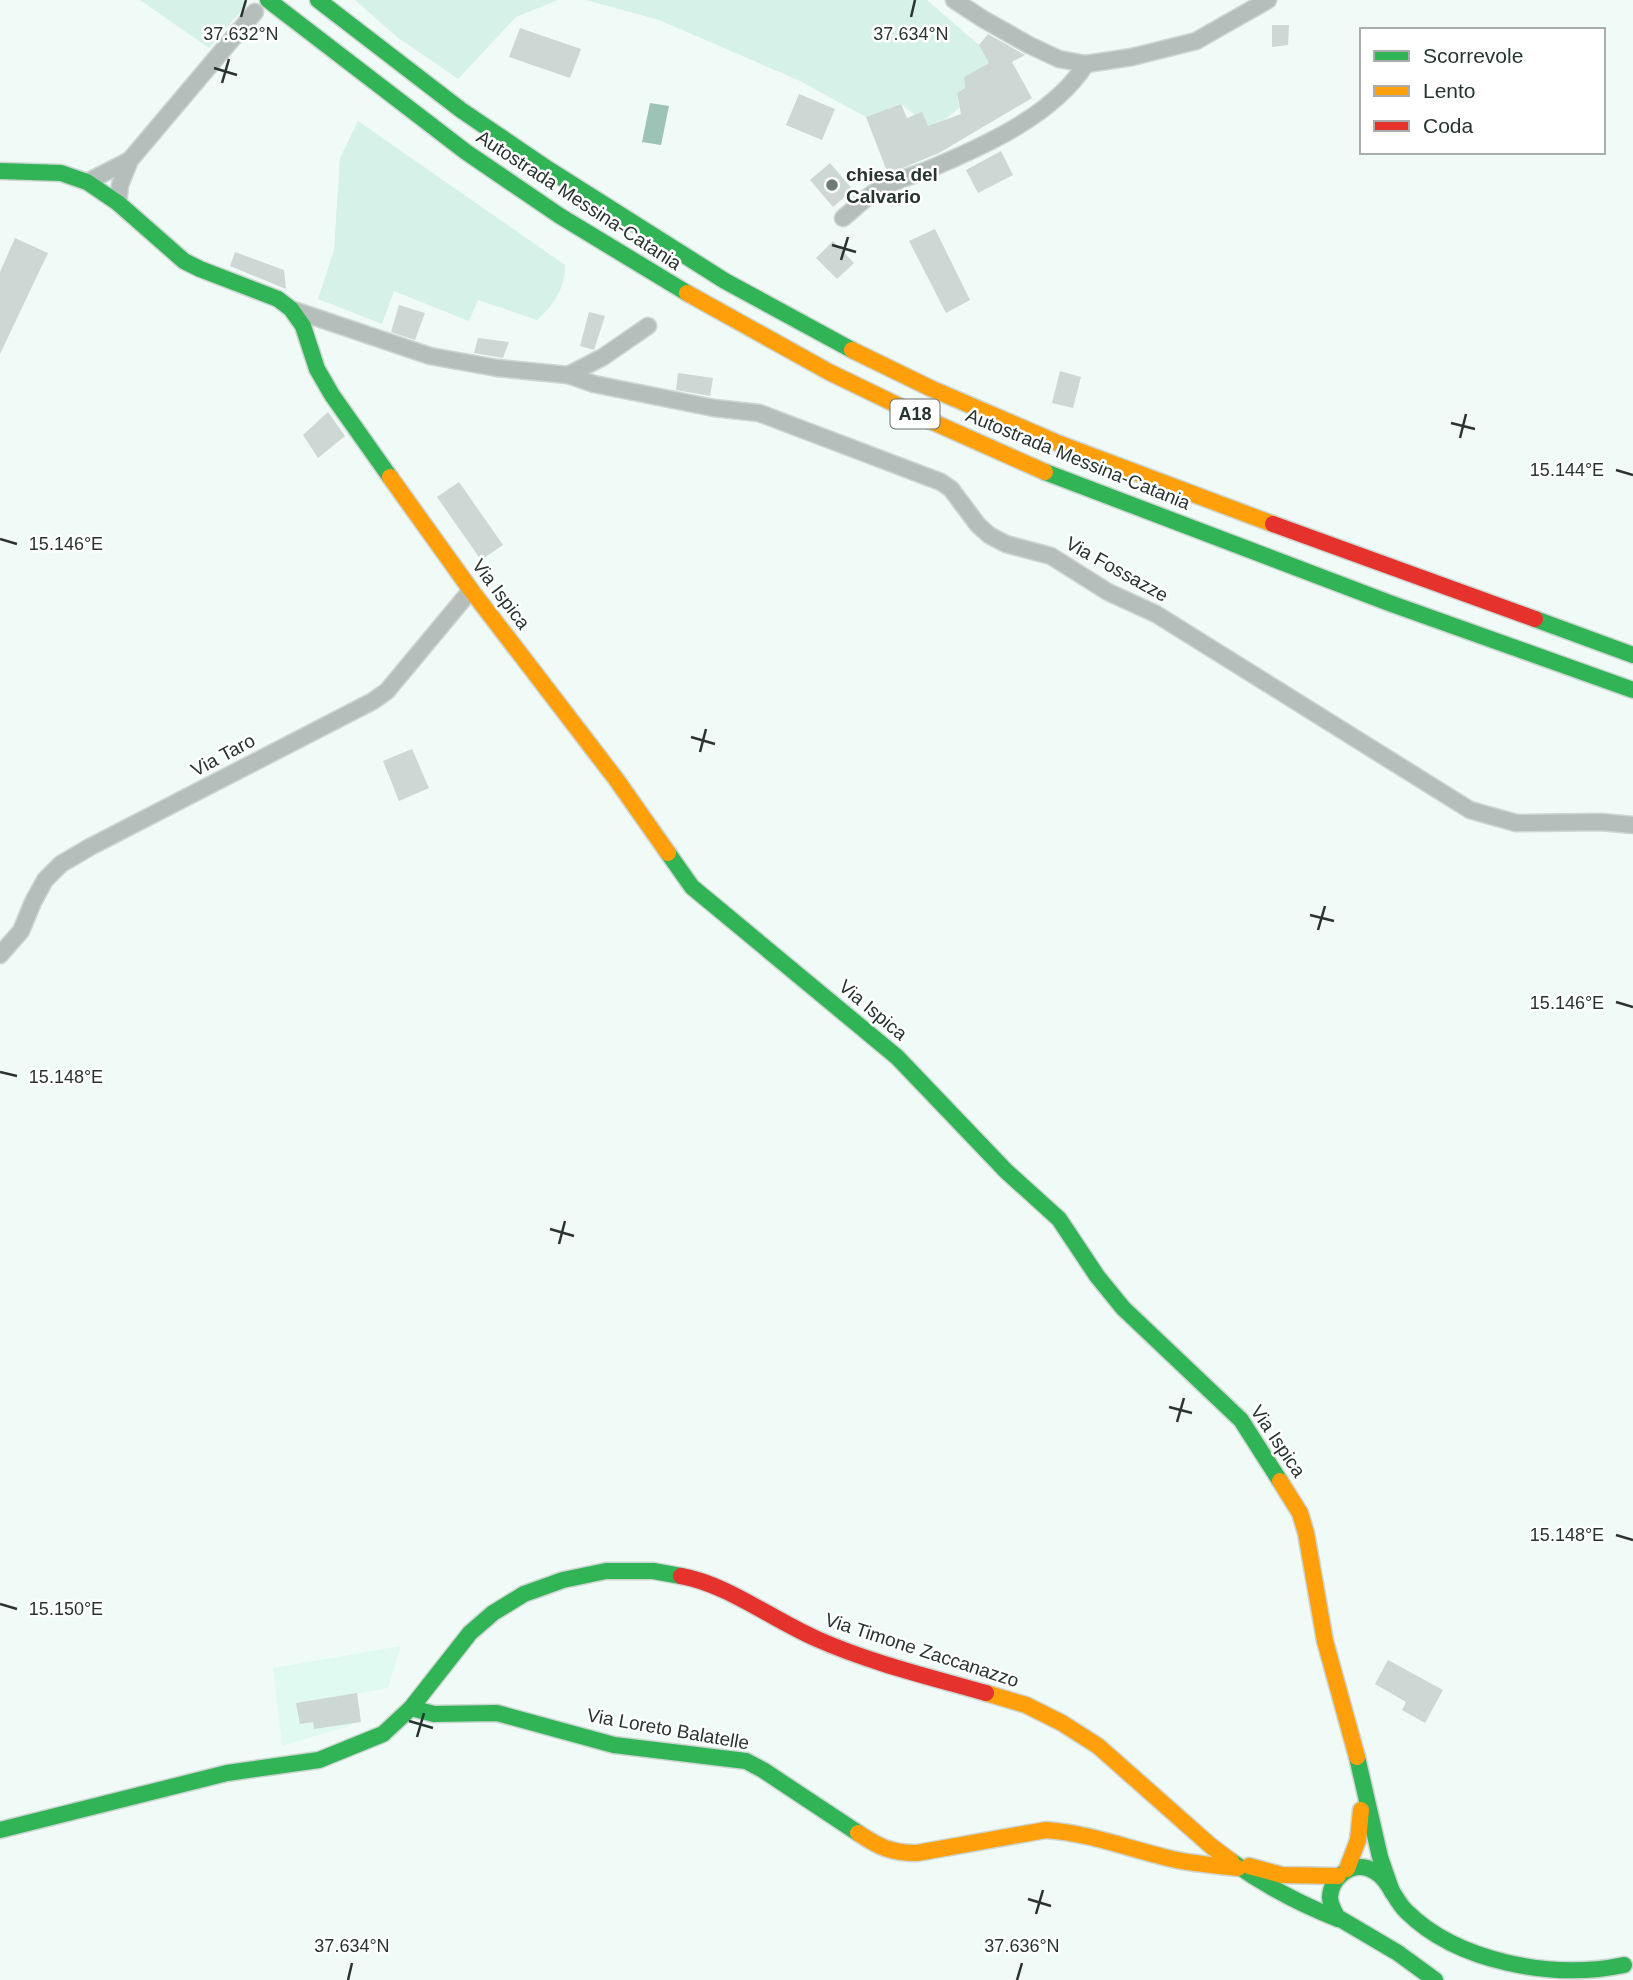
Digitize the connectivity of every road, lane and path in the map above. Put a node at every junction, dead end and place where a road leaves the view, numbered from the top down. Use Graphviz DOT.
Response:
graph roads {
  1 [pos="268,0"];
  2 [pos="318,0"];
  3 [pos="954,0"];
  4 [pos="1268,0"];
  5 [pos="255,12"];
  6 [pos="1086,64"];
  7 [pos="130,160"];
  8 [pos="0,171"];
  9 [pos="87,182"];
  10 [pos="118,203"];
  11 [pos="843,218"];
  12 [pos="292,309"];
  13 [pos="648,326"];
  14 [pos="568,376"];
  15 [pos="471,590"];
  16 [pos="1633,655"];
  17 [pos="1633,690"];
  18 [pos="1633,825"];
  19 [pos="0,956"];
  20 [pos="411,1709"];
  21 [pos="1360,1770"];
  22 [pos="0,1830"];
  23 [pos="1183,1845"];
  24 [pos="1225,1856"];
  25 [pos="1240,1868"];
  26 [pos="1342,1873"];
  27 [pos="1392,1892"];
  28 [pos="1338,1919"];
  29 [pos="1629,1963"];
  30 [pos="1526,1975"];
  31 [pos="1435,1980"];
  32 [pos="1603,1980"];
  1 -- 17 [label="main road, Autostrada Messina-Catania / A18"];
  2 -- 16 [label="main road, Autostrada Messina-Catania / A18"];
  3 -- 6 [label="street"];
  4 -- 6 [label="street"];
  5 -- 7 [label="street"];
  6 -- 11 [label="street"];
  7 -- 9 [label="street"];
  7 -- 10 [label="street"];
  8 -- 9 [label="main road"];
  9 -- 10 [label="main road"];
  10 -- 12 [label="main road"];
  12 -- 14 [label="street"];
  12 -- 15 [label="main road, Via Ispica"];
  13 -- 14 [label="street"];
  14 -- 18 [label="street, Via Fossazze"];
  15 -- 19 [label="street, Via Taro"];
  15 -- 21 [label="main road, Via Ispica"];
  20 -- 22 [label="main road"];
  20 -- 23 [label="main road, Via Loreto Balatelle"];
  20 -- 23 [label="main road, Via Timone Zaccanazzo"];
  21 -- 26 [label="main road"];
  21 -- 27 [label="main road"];
  23 -- 24 [label="main road, Via Timone Zaccanazzo"];
  23 -- 25 [label="main road, Via Loreto Balatelle"];
  24 -- 25 [label="main road, Via Timone Zaccanazzo"];
  24 -- 26 [label="main road"];
  25 -- 28 [label="main road, Via Timone Zaccanazzo"];
  26 -- 27 [label="main road"];
  26 -- 28 [label="main road"];
  27 -- 30 [label="main road"];
  28 -- 31 [label="main road, Via Timone Zaccanazzo"];
  29 -- 30 [label="main road"];
  29 -- 32 [label="main road"];
}
